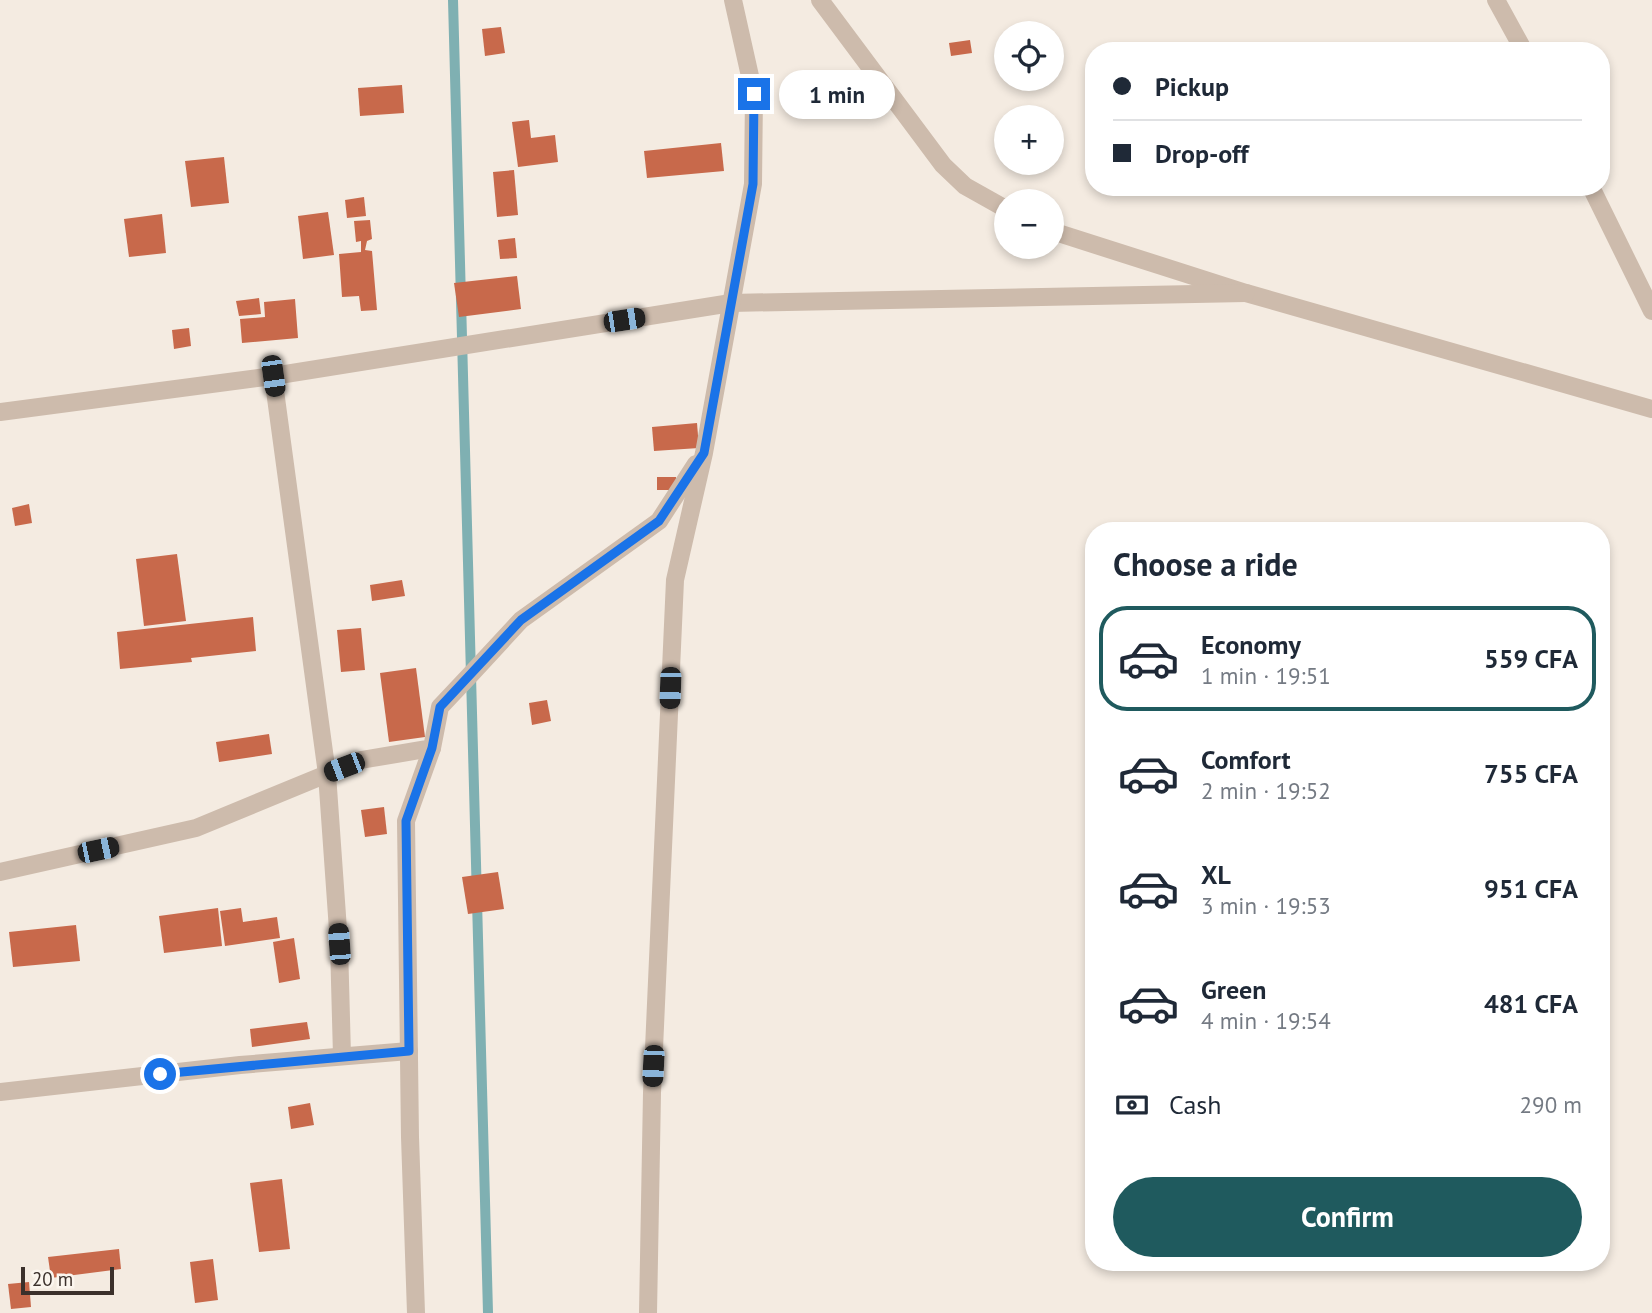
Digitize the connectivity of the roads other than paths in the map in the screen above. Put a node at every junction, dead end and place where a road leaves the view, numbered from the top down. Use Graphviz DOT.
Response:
graph roads {
  1 [pos="733,0"];
  2 [pos="820,0"];
  3 [pos="1496,0"];
  4 [pos="1519,42"];
  5 [pos="1595,196"];
  6 [pos="994,202"];
  7 [pos="1064,234"];
  8 [pos="1246,293"];
  9 [pos="731,303"];
  10 [pos="1652,311"];
  11 [pos="273,376"];
  12 [pos="1652,410"];
  13 [pos="0,412"];
  14 [pos="704,453"];
  15 [pos="432,748"];
  16 [pos="327,774"];
  17 [pos="0,872"];
  18 [pos="409,1051"];
  19 [pos="342,1056"];
  20 [pos="0,1092"];
  21 [pos="416,1313"];
  22 [pos="648,1313"];
  1 -- 9 [label="street"];
  2 -- 6 [label="street"];
  3 -- 4 [label="street"];
  5 -- 10 [label="street"];
  7 -- 8 [label="street"];
  8 -- 9 [label="street"];
  8 -- 12 [label="street"];
  9 -- 11 [label="street"];
  9 -- 14 [label="street"];
  11 -- 13 [label="street"];
  11 -- 16 [label="street"];
  14 -- 15 [label="street"];
  14 -- 22 [label="street"];
  15 -- 16 [label="street"];
  15 -- 18 [label="street"];
  16 -- 17 [label="street"];
  16 -- 19 [label="street"];
  18 -- 19 [label="street"];
  18 -- 21 [label="street"];
  19 -- 20 [label="street"];
}
